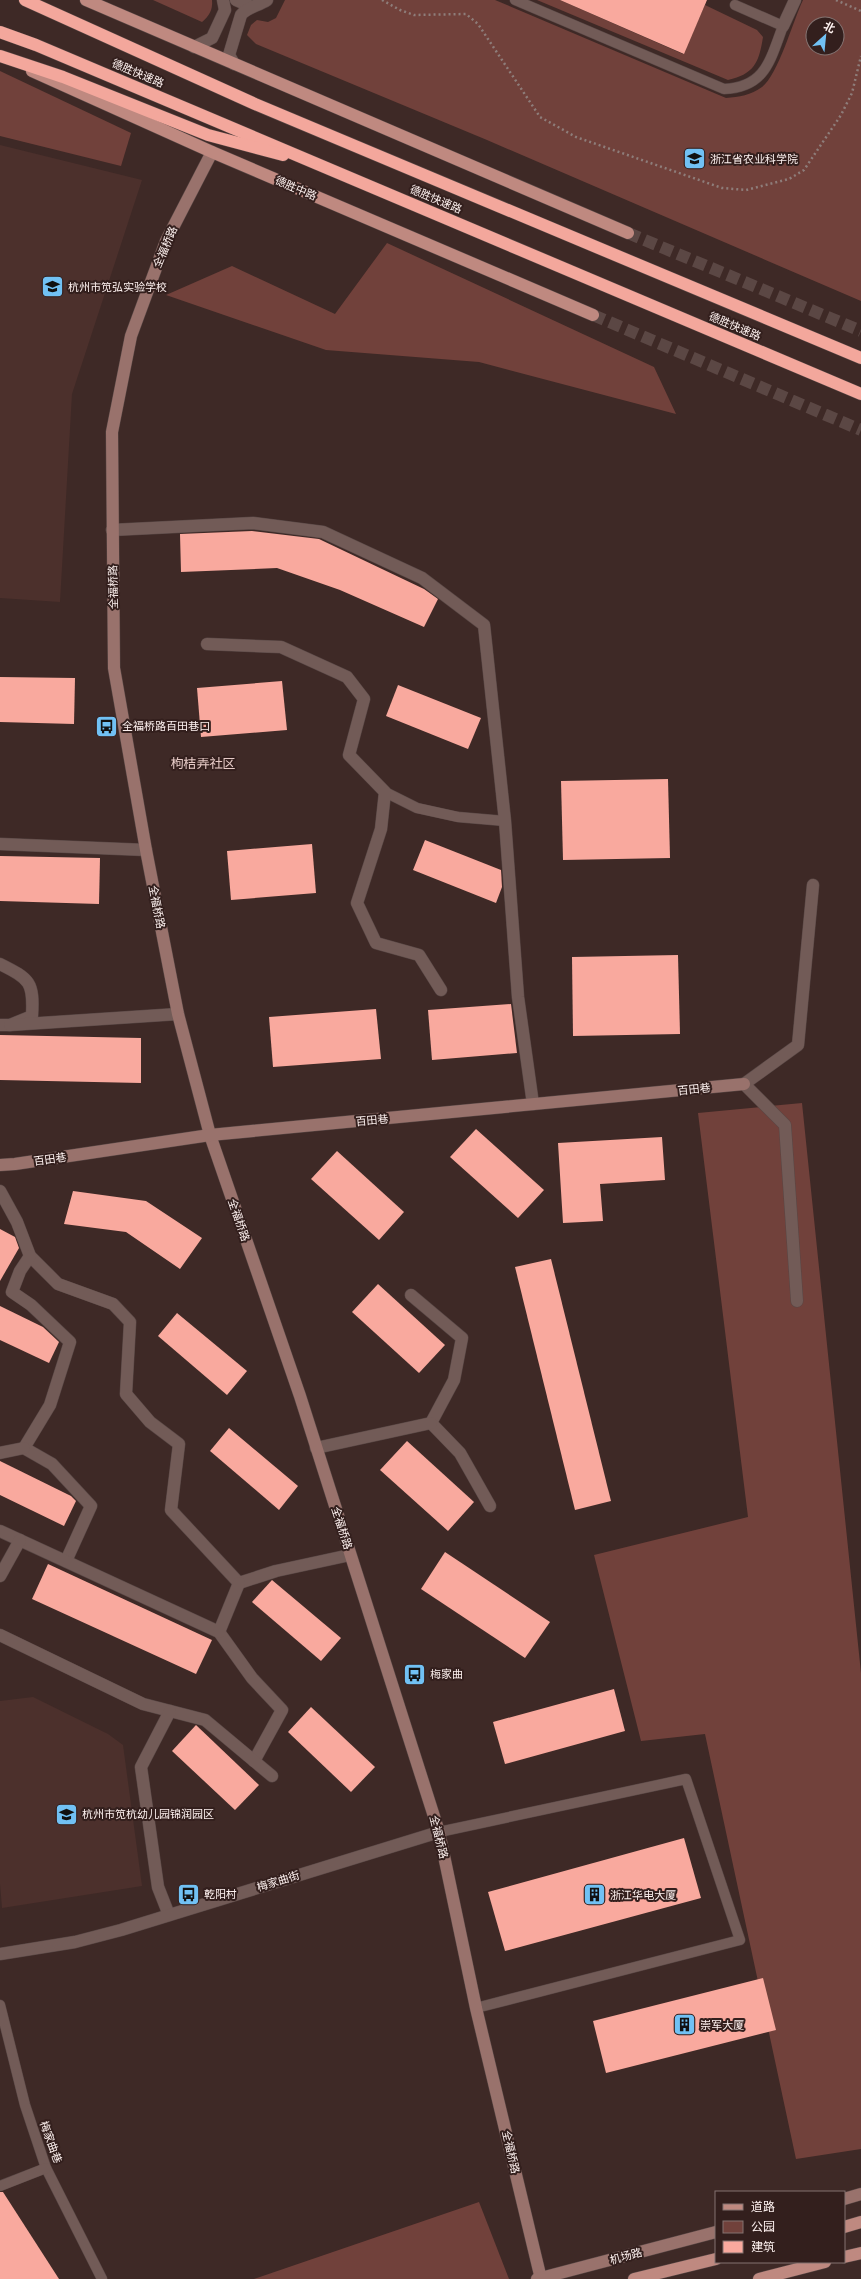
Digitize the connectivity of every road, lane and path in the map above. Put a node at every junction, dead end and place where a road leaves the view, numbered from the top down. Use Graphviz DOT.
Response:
graph roads {
  1 [pos="25,0"];
  2 [pos="86,0"];
  3 [pos="223,0"];
  4 [pos="236,0"];
  5 [pos="267,0"];
  6 [pos="382,0"];
  7 [pos="514,0"];
  8 [pos="795,0"];
  9 [pos="836,0"];
  10 [pos="735,5"];
  11 [pos="252,8"];
  12 [pos="861,12"];
  13 [pos="783,26"];
  14 [pos="0,32"];
  15 [pos="194,47"];
  16 [pos="0,56"];
  17 [pos="861,56"];
  18 [pos="234,64"];
  19 [pos="212,152"];
  20 [pos="327,167"];
  21 [pos="628,233"];
  22 [pos="593,315"];
  23 [pos="861,358"];
  24 [pos="861,394"];
  25 [pos="112,530"];
  26 [pos="206,644"];
  27 [pos="385,792"];
  28 [pos="505,821"];
  29 [pos="0,844"];
  30 [pos="146,850"];
  31 [pos="813,885"];
  32 [pos="0,964"];
  33 [pos="441,990"];
  34 [pos="178,1014"];
  35 [pos="5,1025"];
  36 [pos="744,1084"];
  37 [pos="533,1104"];
  38 [pos="210,1135"];
  39 [pos="0,1165"];
  40 [pos="0,1191"];
  41 [pos="30,1256"];
  42 [pos="411,1295"];
  43 [pos="797,1302"];
  44 [pos="431,1423"];
  45 [pos="24,1448"];
  46 [pos="316,1448"];
  47 [pos="0,1453"];
  48 [pos="490,1506"];
  49 [pos="0,1531"];
  50 [pos="20,1540"];
  51 [pos="350,1555"];
  52 [pos="66,1562"];
  53 [pos="0,1576"];
  54 [pos="239,1583"];
  55 [pos="219,1632"];
  56 [pos="0,1635"];
  57 [pos="170,1711"];
  58 [pos="254,1761"];
  59 [pos="272,1776"];
  60 [pos="439,1832"];
  61 [pos="169,1915"];
  62 [pos="0,1954"];
  63 [pos="0,2005"];
  64 [pos="476,2008"];
  65 [pos="46,2168"];
  66 [pos="0,2186"];
  67 [pos="861,2194"];
  68 [pos="845,2199"];
  69 [pos="861,2222"];
  70 [pos="845,2227"];
  71 [pos="715,2232"];
  72 [pos="861,2253"];
  73 [pos="845,2257"];
  74 [pos="715,2258"];
  75 [pos="821,2263"];
  76 [pos="102,2279"];
  77 [pos="540,2279"];
  78 [pos="634,2279"];
  79 [pos="759,2279"];
  1 -- 23 [label="highway, 德胜快速路"];
  2 -- 15 [label="main road"];
  3 -- 15 [label="street"];
  4 -- 11 [label="street"];
  5 -- 11 [label="street"];
  6 -- 17 [label="path"];
  7 -- 13 [label="lane"];
  8 -- 13 [label="street"];
  9 -- 12 [label="path"];
  10 -- 13 [label="lane"];
  11 -- 18 [label="street"];
  14 -- 20 [label="highway, 德胜快速路"];
  15 -- 18 [label="main road"];
  16 -- 19 [label="main road, 德胜中路"];
  16 -- 20 [label="highway"];
  18 -- 21 [label="main road"];
  19 -- 22 [label="main road, 德胜中路"];
  19 -- 25 [label="street, 全福桥路"];
  20 -- 24 [label="highway, 德胜快速路"];
  25 -- 28 [label="street"];
  25 -- 30 [label="street, 全福桥路"];
  26 -- 27 [label="street"];
  27 -- 28 [label="lane"];
  27 -- 33 [label="street"];
  28 -- 37 [label="street"];
  29 -- 30 [label="street"];
  30 -- 34 [label="street, 全福桥路"];
  31 -- 36 [label="street"];
  32 -- 35 [label="street"];
  34 -- 35 [label="street"];
  34 -- 38 [label="street, 全福桥路"];
  36 -- 37 [label="street, 百田巷"];
  36 -- 43 [label="street"];
  37 -- 38 [label="street, 百田巷"];
  38 -- 39 [label="street, 百田巷"];
  38 -- 46 [label="street, 全福桥路"];
  40 -- 41 [label="street"];
  41 -- 45 [label="street"];
  41 -- 54 [label="street"];
  42 -- 44 [label="street"];
  44 -- 46 [label="street"];
  44 -- 48 [label="street"];
  45 -- 47 [label="street"];
  45 -- 52 [label="street"];
  46 -- 51 [label="street, 全福桥路"];
  49 -- 50 [label="street"];
  50 -- 52 [label="street"];
  50 -- 53 [label="street"];
  51 -- 54 [label="street"];
  51 -- 60 [label="street, 全福桥路"];
  52 -- 55 [label="street"];
  54 -- 55 [label="street"];
  55 -- 58 [label="street"];
  56 -- 57 [label="street"];
  57 -- 58 [label="street"];
  57 -- 61 [label="street"];
  58 -- 59 [label="street"];
  60 -- 61 [label="street, 梅家曲街"];
  60 -- 64 [label="street, 全福桥路"];
  60 -- 64 [label="lane"];
  61 -- 62 [label="street, 梅家曲街"];
  63 -- 65 [label="lane, 梅家曲巷"];
  64 -- 77 [label="street, 全福桥路"];
  65 -- 66 [label="lane"];
  65 -- 76 [label="lane, 梅家曲巷"];
  67 -- 68 [label="street"];
  69 -- 70 [label="main road"];
  71 -- 77 [label="street, 机场路"];
  72 -- 73 [label="main road"];
  74 -- 78 [label="main road"];
  75 -- 79 [label="main road"];
}
